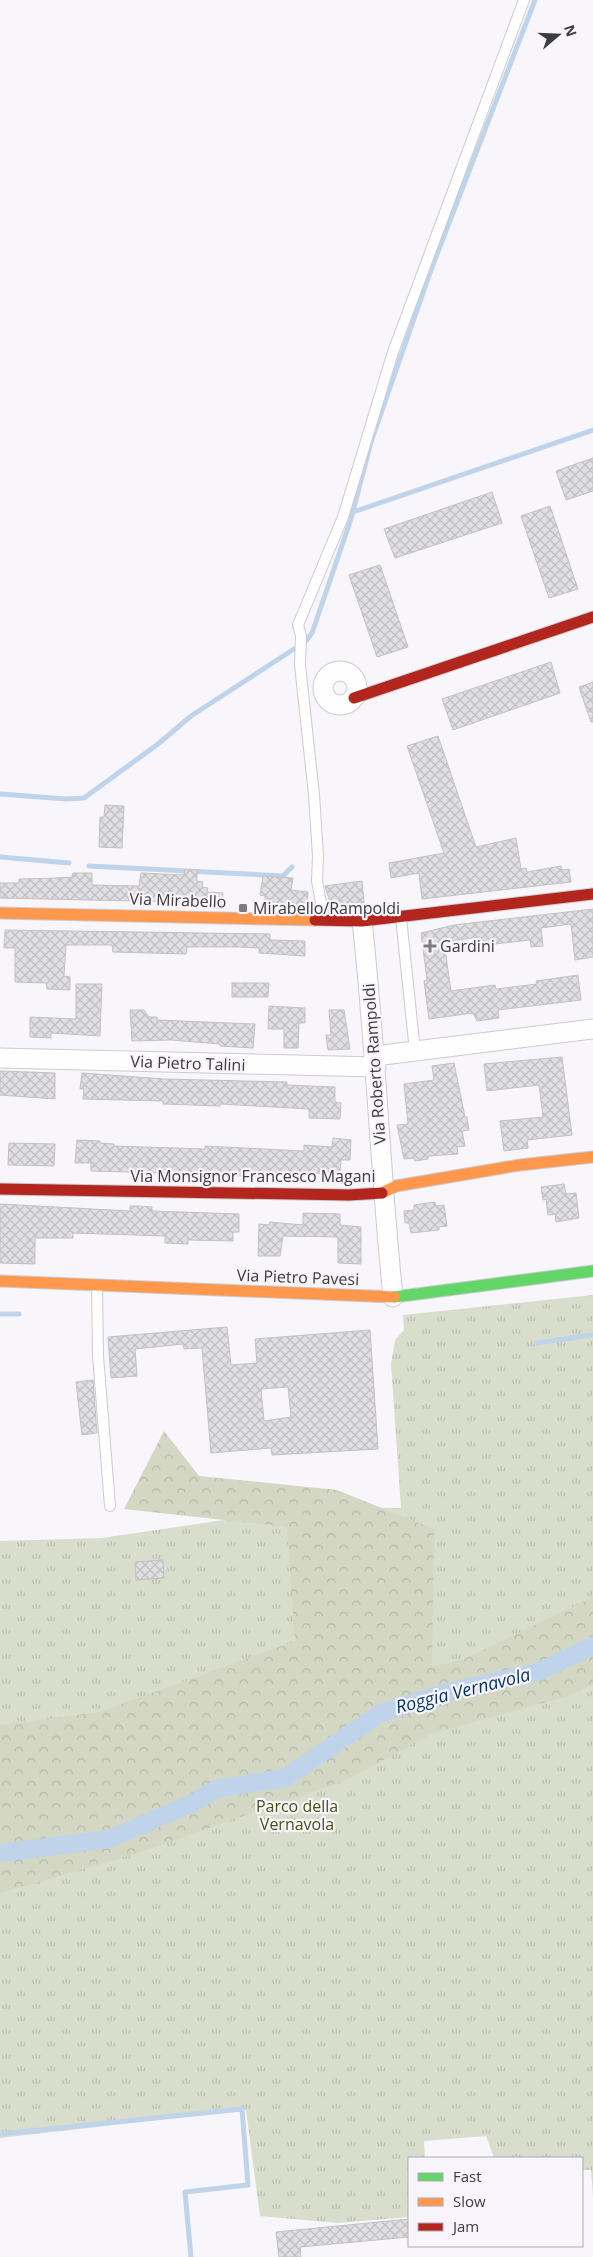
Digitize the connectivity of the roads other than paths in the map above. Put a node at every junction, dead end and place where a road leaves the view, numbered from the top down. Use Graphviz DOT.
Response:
graph roads {
  1 [pos="524,0"];
  2 [pos="593,617"];
  3 [pos="354,698"];
  4 [pos="593,894"];
  5 [pos="0,913"];
  6 [pos="401,917"];
  7 [pos="324,920"];
  8 [pos="362,921"];
  9 [pos="593,1029"];
  10 [pos="415,1051"];
  11 [pos="0,1058"];
  12 [pos="375,1062"];
  13 [pos="593,1158"];
  14 [pos="0,1188"];
  15 [pos="382,1193"];
  16 [pos="593,1271"];
  17 [pos="0,1281"];
  18 [pos="97,1285"];
  19 [pos="393,1296"];
  20 [pos="110,1506"];
  1 -- 7 [label="lane"];
  2 -- 3 [label="street"];
  4 -- 6 [label="street, Via Mirabello"];
  5 -- 7 [label="street, Via Mirabello"];
  6 -- 8 [label="street, Via Mirabello"];
  6 -- 10 [label="lane"];
  7 -- 8 [label="street, Via Mirabello"];
  8 -- 12 [label="street, Via Roberto Rampoldi"];
  9 -- 10 [label="street, Via Pietro Talini"];
  10 -- 12 [label="street, Via Pietro Talini"];
  11 -- 12 [label="street, Via Pietro Talini"];
  12 -- 15 [label="street, Via Roberto Rampoldi"];
  13 -- 15 [label="street, Via Monsignor Francesco Magani"];
  14 -- 15 [label="street, Via Monsignor Francesco Magani"];
  15 -- 19 [label="street, Via Roberto Rampoldi"];
  16 -- 19 [label="street, Via Pietro Pavesi"];
  17 -- 18 [label="street, Via Pietro Pavesi"];
  18 -- 19 [label="street, Via Pietro Pavesi"];
  18 -- 20 [label="lane"];
}
